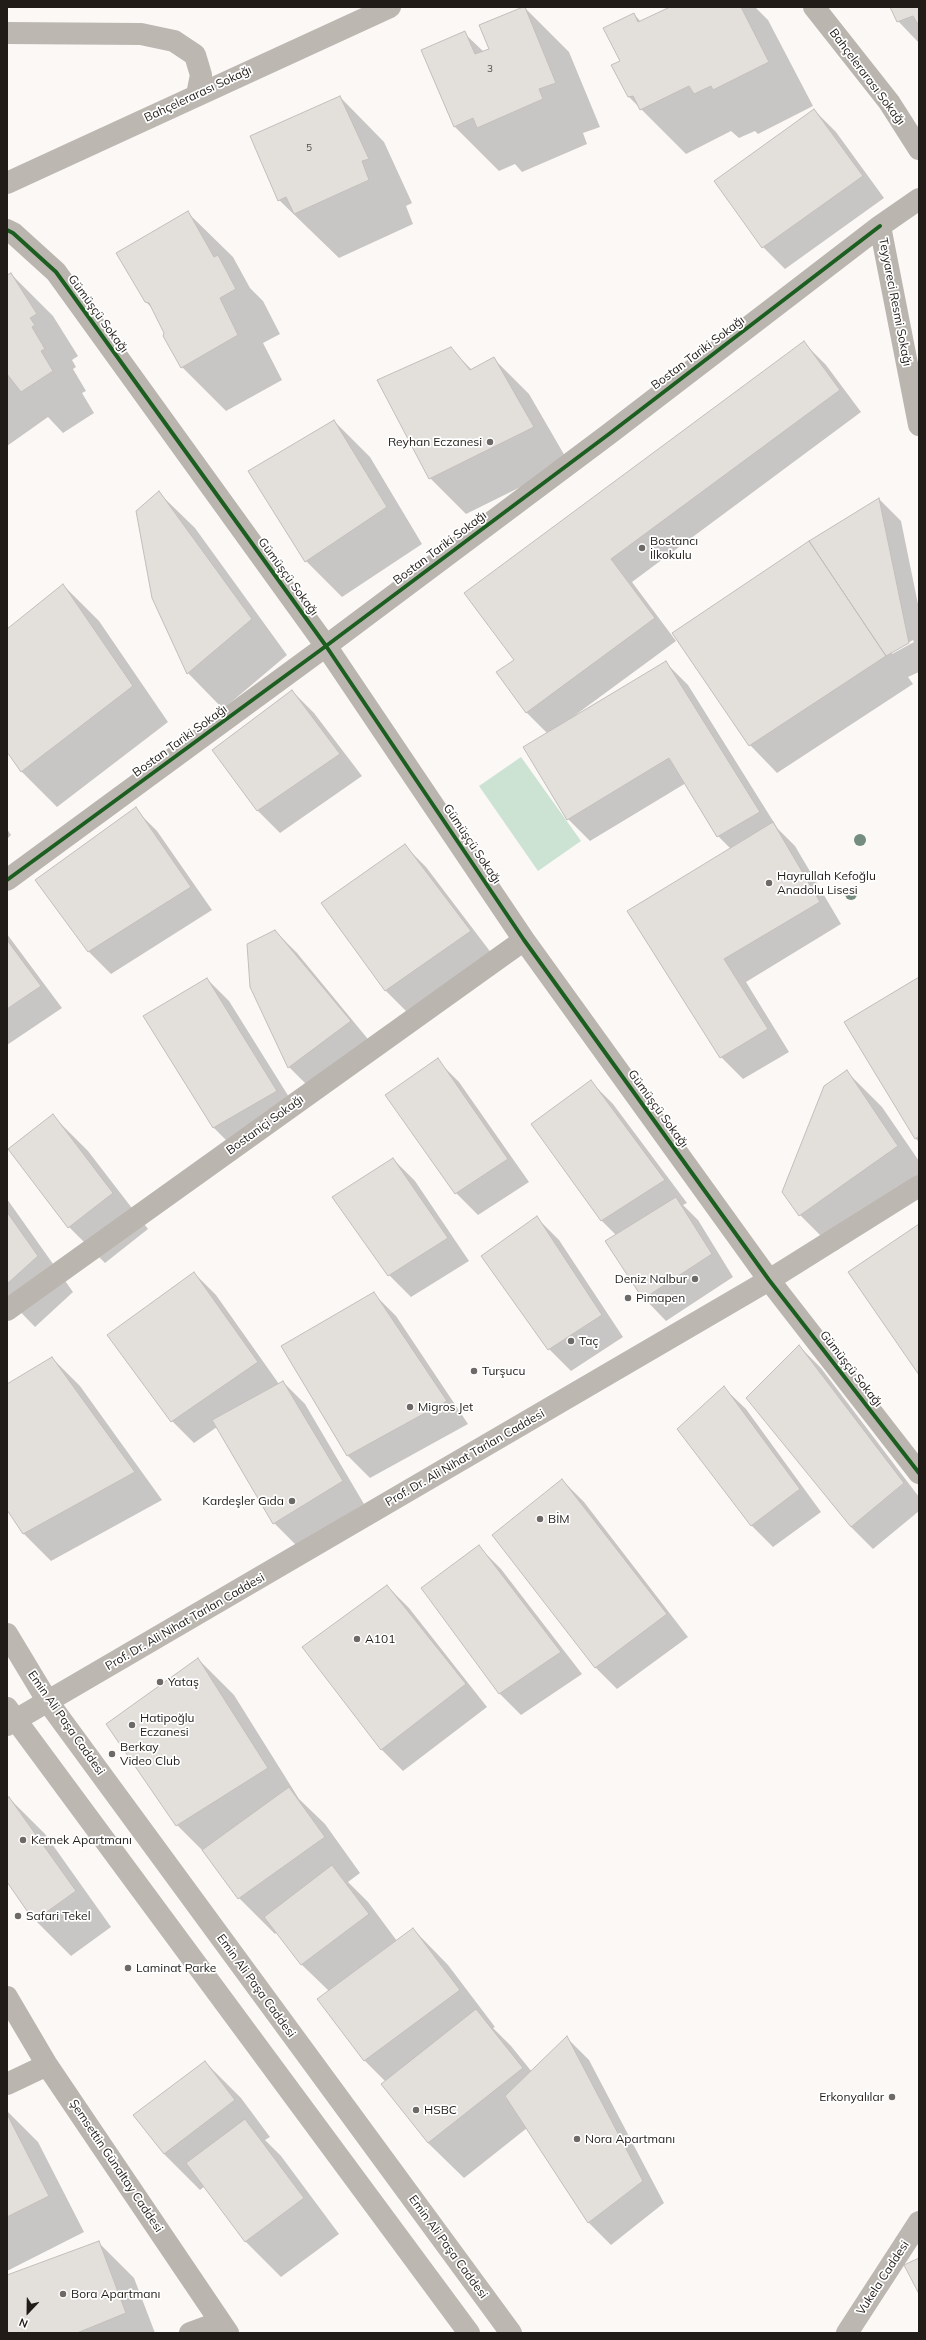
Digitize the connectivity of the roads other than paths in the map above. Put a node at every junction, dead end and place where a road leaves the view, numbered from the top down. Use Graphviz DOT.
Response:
graph roads {
  1 [pos="390,7"];
  2 [pos="814,7"];
  3 [pos="7,32"];
  4 [pos="197,94"];
  5 [pos="919,149"];
  6 [pos="7,183"];
  7 [pos="919,199"];
  8 [pos="880,226"];
  9 [pos="7,230"];
  10 [pos="919,424"];
  11 [pos="326,646"];
  12 [pos="7,880"];
  13 [pos="524,940"];
  14 [pos="919,1186"];
  15 [pos="769,1280"];
  16 [pos="7,1310"];
  17 [pos="919,1473"];
  18 [pos="7,1634"];
  19 [pos="48,1702"];
  20 [pos="10,1718"];
  21 [pos="7,1997"];
  22 [pos="47,2065"];
  23 [pos="7,2084"];
  24 [pos="919,2222"];
  25 [pos="224,2327"];
  26 [pos="190,2333"];
  27 [pos="468,2333"];
  28 [pos="511,2333"];
  29 [pos="847,2333"];
  1 -- 4 [label="main road, Bahçelerarası Sokağı"];
  2 -- 5 [label="street, Bahçelerarası Sokağı"];
  3 -- 4 [label="main road"];
  4 -- 6 [label="main road, Bahçelerarası Sokağı"];
  7 -- 8 [label="street, Teyyareci Resmi Sokağı"];
  8 -- 10 [label="street, Teyyareci Resmi Sokağı"];
  8 -- 11 [label="street, Bostan Tariki Sokağı"];
  9 -- 11 [label="street, Gümüşçü Sokağı"];
  11 -- 12 [label="street, Bostan Tariki Sokağı"];
  11 -- 13 [label="street, Gümüşçü Sokağı"];
  13 -- 15 [label="street, Gümüşçü Sokağı"];
  13 -- 16 [label="street, Bostaniçi Sokağı"];
  14 -- 15 [label="main road, Prof. Dr. Ali Nihat Tarlan Caddesi"];
  15 -- 17 [label="street, Gümüşçü Sokağı"];
  15 -- 19 [label="main road, Prof. Dr. Ali Nihat Tarlan Caddesi"];
  18 -- 19 [label="main road, Emin Ali Paşa Caddesi"];
  19 -- 20 [label="main road, Prof. Dr. Ali Nihat Tarlan Caddesi"];
  19 -- 28 [label="main road, Emin Ali Paşa Caddesi"];
  20 -- 27 [label="main road"];
  21 -- 22 [label="street, Şemsettin Günaltay Caddesi"];
  22 -- 23 [label="street"];
  22 -- 25 [label="street, Şemsettin Günaltay Caddesi"];
  24 -- 29 [label="main road, Vukela Caddesi"];
  25 -- 26 [label="street"];
}
